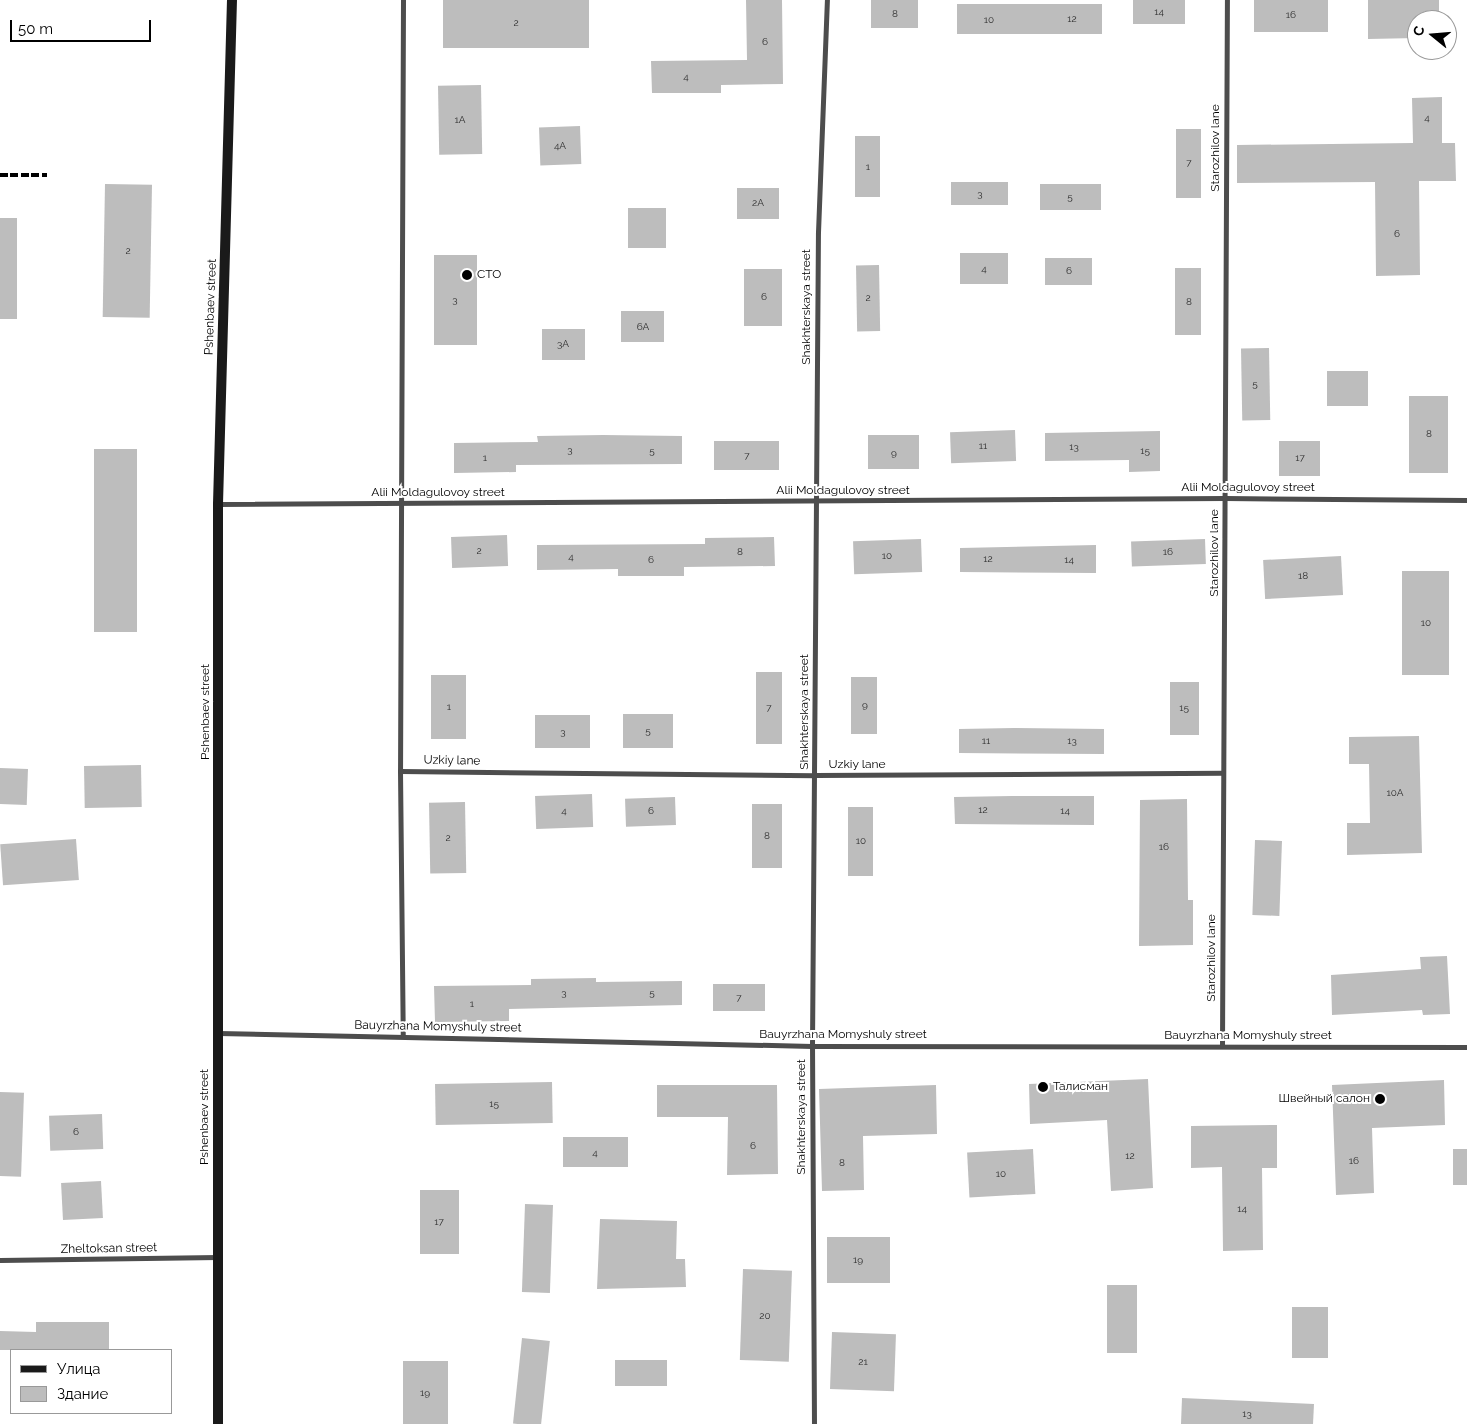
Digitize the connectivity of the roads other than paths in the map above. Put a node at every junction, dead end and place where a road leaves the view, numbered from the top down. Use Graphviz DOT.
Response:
graph roads {
  1 [pos="232,0"];
  2 [pos="402,0"];
  3 [pos="827,0"];
  4 [pos="1227,0"];
  5 [pos="1225,498"];
  6 [pos="1467,500"];
  7 [pos="816,501"];
  8 [pos="403,503"];
  9 [pos="218,504"];
  10 [pos="400,771"];
  11 [pos="1224,773"];
  12 [pos="815,775"];
  13 [pos="218,1033"];
  14 [pos="403,1036"];
  15 [pos="812,1046"];
  16 [pos="1222,1046"];
  17 [pos="1467,1047"];
  18 [pos="218,1258"];
  19 [pos="0,1260"];
  20 [pos="218,1424"];
  21 [pos="814,1424"];
  1 -- 9 [label="street, Pshenbaev street"];
  2 -- 8 [label="street"];
  3 -- 7 [label="street, Shakhterskaya street"];
  4 -- 5 [label="street, Starozhilov lane"];
  5 -- 6 [label="street, Alii Moldagulovoy street"];
  5 -- 7 [label="street, Alii Moldagulovoy street"];
  5 -- 11 [label="street, Starozhilov lane"];
  7 -- 8 [label="street, Alii Moldagulovoy street"];
  7 -- 12 [label="street, Shakhterskaya street"];
  8 -- 9 [label="street, Alii Moldagulovoy street"];
  8 -- 10 [label="street"];
  9 -- 13 [label="street, Pshenbaev street"];
  10 -- 12 [label="street, Uzkiy lane"];
  10 -- 14 [label="street"];
  11 -- 12 [label="street, Uzkiy lane"];
  11 -- 16 [label="street, Starozhilov lane"];
  12 -- 15 [label="street, Shakhterskaya street"];
  13 -- 14 [label="street, Bauyrzhana Momyshuly street"];
  13 -- 18 [label="street, Pshenbaev street"];
  14 -- 15 [label="street, Bauyrzhana Momyshuly street"];
  15 -- 16 [label="street, Bauyrzhana Momyshuly street"];
  15 -- 21 [label="street, Shakhterskaya street"];
  16 -- 17 [label="street, Bauyrzhana Momyshuly street"];
  18 -- 19 [label="street, Zheltoksan street"];
  18 -- 20 [label="street, Pshenbaev street"];
}
